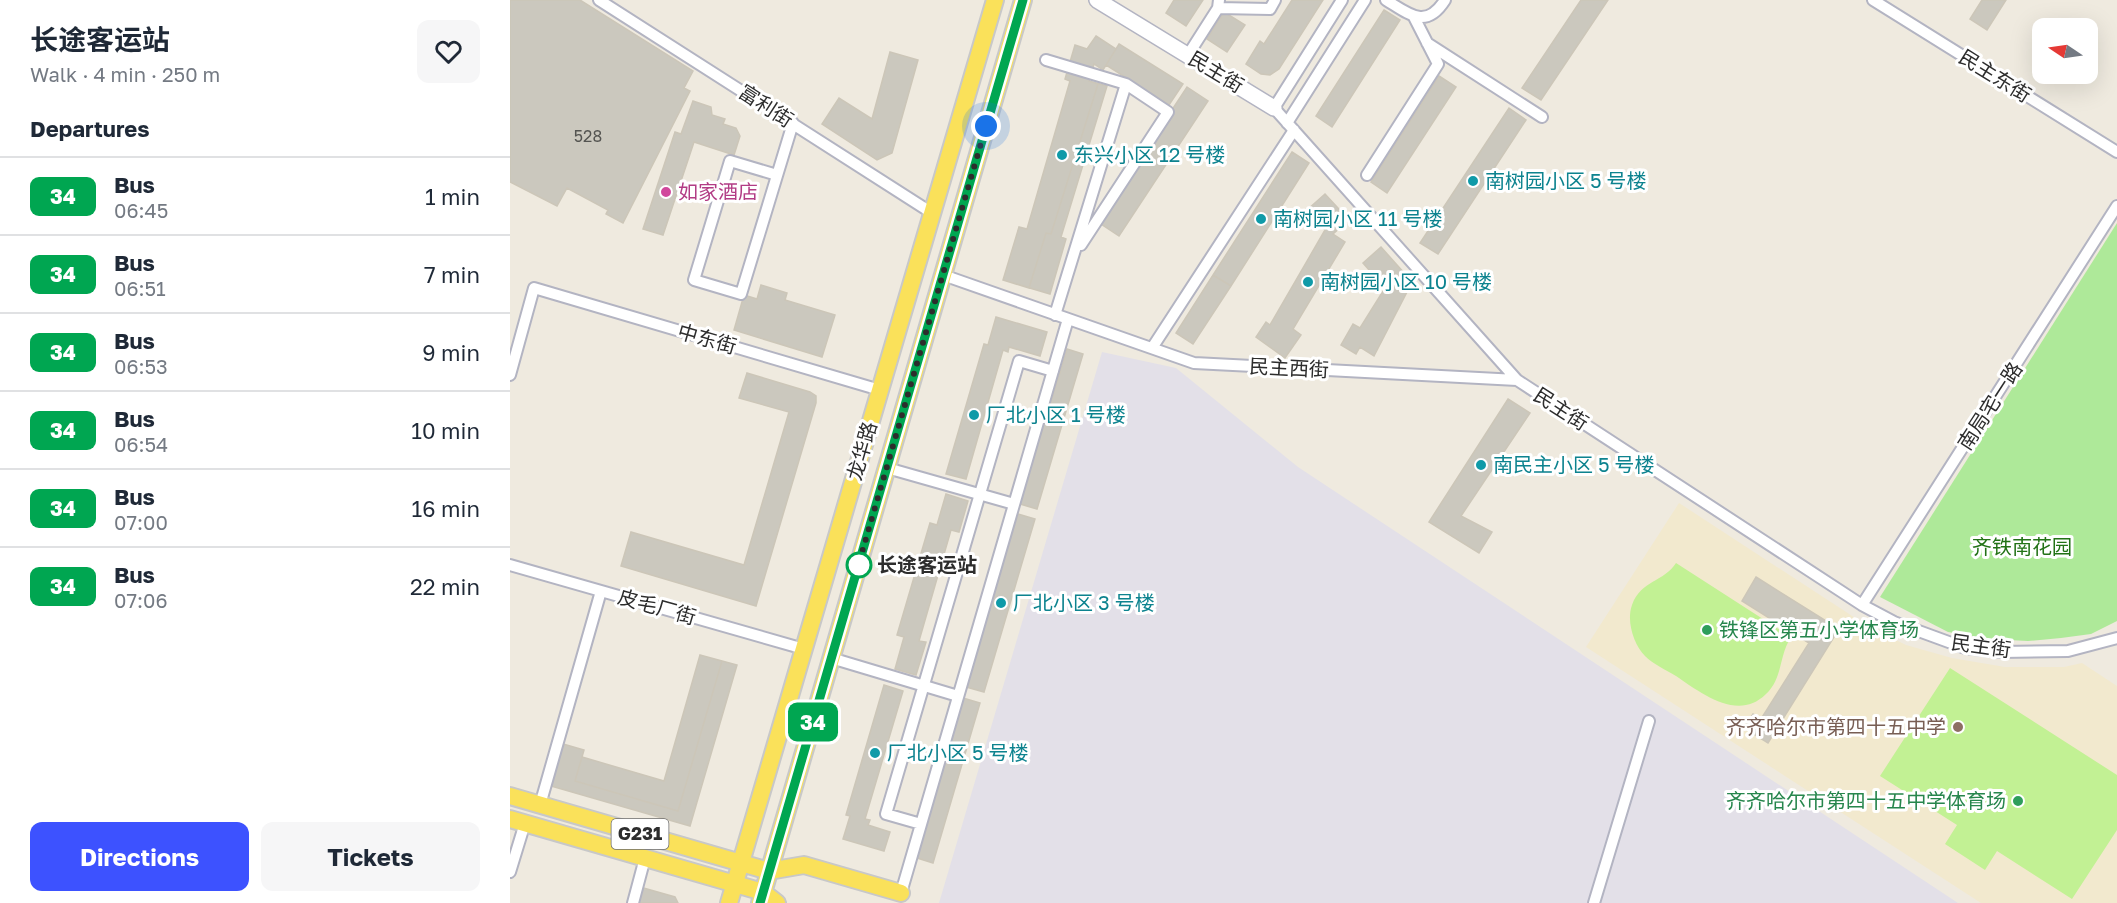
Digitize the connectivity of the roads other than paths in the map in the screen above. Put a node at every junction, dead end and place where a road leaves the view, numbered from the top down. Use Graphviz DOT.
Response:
graph roads {
  1 [pos="598,0"];
  2 [pos="995,0"];
  3 [pos="1023,0"];
  4 [pos="1097,0"];
  5 [pos="1275,0"];
  6 [pos="1342,0"];
  7 [pos="1365,0"];
  8 [pos="1386,0"];
  9 [pos="1445,0"];
  10 [pos="1873,0"];
  11 [pos="1219,4"];
  12 [pos="1414,17"];
  13 [pos="1427,43"];
  14 [pos="1188,56"];
  15 [pos="1046,60"];
  16 [pos="1126,84"];
  17 [pos="1274,108"];
  18 [pos="1542,117"];
  19 [pos="793,123"];
  20 [pos="1290,126"];
  21 [pos="2117,152"];
  22 [pos="777,175"];
  23 [pos="1367,175"];
  24 [pos="2117,206"];
  25 [pos="932,213"];
  26 [pos="1074,256"];
  27 [pos="943,275"];
  28 [pos="1055,315"];
  29 [pos="1068,319"];
  30 [pos="1152,348"];
  31 [pos="1053,371"];
  32 [pos="510,375"];
  33 [pos="1517,380"];
  34 [pos="880,390"];
  35 [pos="887,468"];
  36 [pos="980,494"];
  37 [pos="1014,504"];
  38 [pos="510,565"];
  39 [pos="601,591"];
  40 [pos="1862,605"];
  41 [pos="2117,638"];
  42 [pos="804,649"];
  43 [pos="831,658"];
  44 [pos="924,685"];
  45 [pos="958,696"];
  46 [pos="1649,722"];
  47 [pos="510,796"];
  48 [pos="540,805"];
  49 [pos="517,821"];
  50 [pos="921,824"];
  51 [pos="645,858"];
  52 [pos="741,863"];
  53 [pos="769,871"];
  54 [pos="510,872"];
  55 [pos="735,884"];
  56 [pos="900,893"];
  57 [pos="761,897"];
  58 [pos="633,903"];
  59 [pos="729,903"];
  60 [pos="777,903"];
  61 [pos="1594,903"];
  1 -- 19 [label="street, 富利街"];
  2 -- 25 [label="main road, 龙华路"];
  3 -- 27 [label="main road, 龙华路"];
  4 -- 14 [label="main road, 民主街"];
  5 -- 11 [label="street"];
  6 -- 17 [label="street"];
  7 -- 20 [label="street"];
  8 -- 12 [label="street"];
  9 -- 12 [label="street"];
  10 -- 21 [label="street, 民主东街"];
  11 -- 14 [label="street"];
  12 -- 13 [label="street"];
  13 -- 18 [label="street"];
  13 -- 23 [label="street"];
  14 -- 17 [label="main road, 民主街"];
  15 -- 16 [label="street"];
  16 -- 26 [label="street"];
  16 -- 26 [label="street"];
  17 -- 20 [label="street, 民主街"];
  19 -- 22 [label="street"];
  19 -- 25 [label="street, 富利街"];
  20 -- 30 [label="street"];
  20 -- 33 [label="street, 民主街"];
  22 -- 22 [label="street"];
  24 -- 40 [label="street, 南局宅一路"];
  25 -- 34 [label="main road, 龙华路"];
  26 -- 28 [label="street"];
  27 -- 28 [label="street, 民主西街"];
  27 -- 35 [label="main road, 龙华路"];
  28 -- 29 [label="street, 民主西街"];
  29 -- 30 [label="street, 民主西街"];
  29 -- 31 [label="street"];
  30 -- 33 [label="street, 民主西街"];
  31 -- 36 [label="street"];
  31 -- 37 [label="street"];
  32 -- 34 [label="street, 中东街"];
  33 -- 40 [label="street, 民主街"];
  34 -- 42 [label="main road, 龙华路"];
  35 -- 36 [label="street"];
  35 -- 43 [label="main road, 龙华路"];
  36 -- 37 [label="street"];
  36 -- 44 [label="street"];
  37 -- 45 [label="street"];
  38 -- 39 [label="street, 皮毛厂街"];
  39 -- 42 [label="street, 皮毛厂街"];
  39 -- 48 [label="street"];
  40 -- 41 [label="street, 民主街"];
  42 -- 52 [label="main road, 龙华路"];
  43 -- 44 [label="street"];
  43 -- 53 [label="main road, 龙华路"];
  44 -- 45 [label="street"];
  44 -- 50 [label="street"];
  45 -- 50 [label="street"];
  46 -- 61 [label="street"];
  47 -- 48 [label="main road, G231"];
  48 -- 52 [label="main road, G231"];
  49 -- 51 [label="main road, G231"];
  49 -- 54 [label="street"];
  50 -- 56 [label="street"];
  51 -- 55 [label="main road, G231"];
  51 -- 58 [label="street"];
  52 -- 53 [label="main road, G231"];
  52 -- 55 [label="main road, 龙华路"];
  53 -- 56 [label="main road"];
  53 -- 57 [label="main road, 龙华路"];
  55 -- 57 [label="main road"];
  55 -- 59 [label="main road, 龙华路"];
  57 -- 60 [label="main road"];
}
